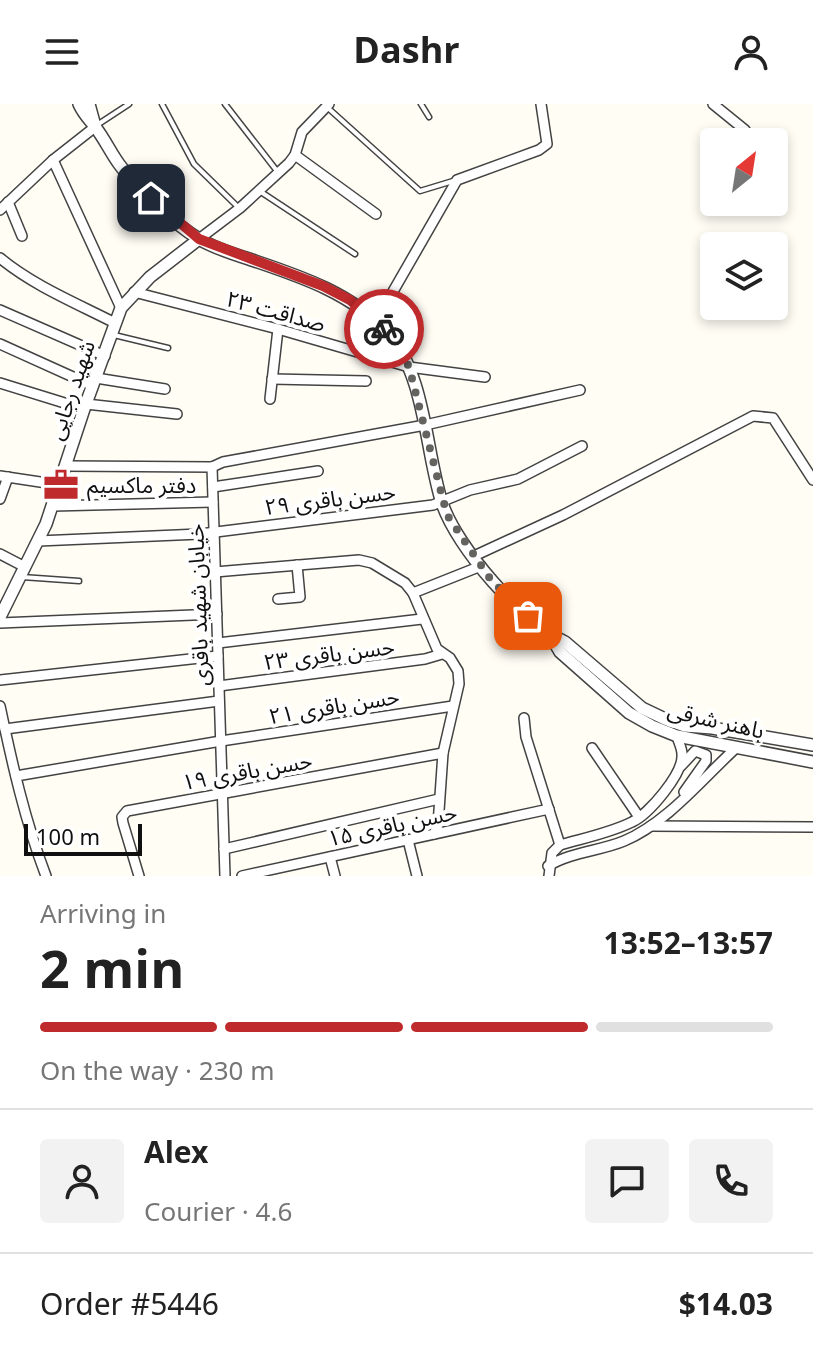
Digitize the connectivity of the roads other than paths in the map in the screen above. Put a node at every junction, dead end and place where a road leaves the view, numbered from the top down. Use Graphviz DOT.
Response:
graph roads {
  1 [pos="79,104"];
  2 [pos="89,104"];
  3 [pos="129,104"];
  4 [pos="162,104"];
  5 [pos="225,104"];
  6 [pos="421,104"];
  7 [pos="541,104"];
  8 [pos="713,104"];
  9 [pos="328,105"];
  10 [pos="429,117"];
  11 [pos="95,127"];
  12 [pos="743,128"];
  13 [pos="295,155"];
  14 [pos="53,160"];
  15 [pos="278,173"];
  16 [pos="457,180"];
  17 [pos="259,191"];
  18 [pos="4,206"];
  19 [pos="240,208"];
  20 [pos="376,214"];
  21 [pos="22,236"];
  22 [pos="199,239"];
  23 [pos="355,254"];
  24 [pos="0,258"];
  25 [pos="134,292"];
  26 [pos="121,308"];
  27 [pos="0,310"];
  28 [pos="113,329"];
  29 [pos="278,329"];
  30 [pos="389,334"];
  31 [pos="2,345"];
  32 [pos="168,348"];
  33 [pos="105,356"];
  34 [pos="409,367"];
  35 [pos="485,377"];
  36 [pos="272,379"];
  37 [pos="366,381"];
  38 [pos="95,382"];
  39 [pos="0,383"];
  40 [pos="165,389"];
  41 [pos="580,390"];
  42 [pos="270,399"];
  43 [pos="85,406"];
  44 [pos="177,414"];
  45 [pos="425,425"];
  46 [pos="582,446"];
  47 [pos="66,466"];
  48 [pos="212,467"];
  49 [pos="318,471"];
  50 [pos="4,476"];
  51 [pos="813,480"];
  52 [pos="60,485"];
  53 [pos="213,487"];
  54 [pos="0,499"];
  55 [pos="213,502"];
  56 [pos="442,502"];
  57 [pos="53,506"];
  58 [pos="214,531"];
  59 [pos="38,541"];
  60 [pos="0,554"];
  61 [pos="478,561"];
  62 [pos="297,565"];
  63 [pos="23,572"];
  64 [pos="215,572"];
  65 [pos="79,581"];
  66 [pos="413,593"];
  67 [pos="278,599"];
  68 [pos="217,614"];
  69 [pos="0,617"];
  70 [pos="422,619"];
  71 [pos="0,623"];
  72 [pos="549,634"];
  73 [pos="218,643"];
  74 [pos="442,654"];
  75 [pos="218,656"];
  76 [pos="0,680"];
  77 [pos="219,686"];
  78 [pos="219,701"];
  79 [pos="0,706"];
  80 [pos="453,706"];
  81 [pos="524,718"];
  82 [pos="5,729"];
  83 [pos="677,736"];
  84 [pos="221,741"];
  85 [pos="813,745"];
  86 [pos="737,747"];
  87 [pos="592,748"];
  88 [pos="443,753"];
  89 [pos="813,762"];
  90 [pos="680,767"];
  91 [pos="16,776"];
  92 [pos="222,793"];
  93 [pos="681,798"];
  94 [pos="439,799"];
  95 [pos="549,809"];
  96 [pos="639,817"];
  97 [pos="651,826"];
  98 [pos="813,827"];
  99 [pos="434,834"];
  100 [pos="408,840"];
  101 [pos="560,845"];
  102 [pos="224,849"];
  103 [pos="330,857"];
  104 [pos="549,871"];
  105 [pos="280,872"];
  106 [pos="46,876"];
  107 [pos="139,876"];
  108 [pos="225,876"];
  109 [pos="242,876"];
  110 [pos="335,876"];
  111 [pos="417,876"];
  1 -- 11 [label="street"];
  2 -- 11 [label="street"];
  3 -- 11 [label="lane"];
  4 -- 19 [label="lane"];
  5 -- 15 [label="lane"];
  6 -- 10 [label="lane"];
  7 -- 16 [label="street"];
  8 -- 12 [label="street"];
  9 -- 13 [label="street"];
  9 -- 16 [label="lane"];
  11 -- 14 [label="street"];
  11 -- 22 [label="street"];
  13 -- 15 [label="street"];
  13 -- 20 [label="street"];
  14 -- 18 [label="street"];
  14 -- 26 [label="street"];
  15 -- 17 [label="street"];
  16 -- 30 [label="street"];
  17 -- 19 [label="street"];
  17 -- 23 [label="lane"];
  18 -- 21 [label="street"];
  19 -- 22 [label="street"];
  22 -- 25 [label="street, شهید رجایی"];
  22 -- 30 [label="street, باهنر شرقی"];
  24 -- 28 [label="street"];
  25 -- 26 [label="street, شهید رجایی"];
  25 -- 29 [label="street, صداقت ۲۳"];
  26 -- 28 [label="street, شهید رجایی"];
  27 -- 33 [label="street"];
  28 -- 32 [label="lane"];
  28 -- 33 [label="street, شهید رجایی"];
  29 -- 34 [label="street, صداقت ۲۳"];
  29 -- 36 [label="street"];
  30 -- 34 [label="street, باهنر شرقی"];
  31 -- 38 [label="street"];
  33 -- 38 [label="street, شهید رجایی"];
  34 -- 35 [label="street, صداقت ۲۳"];
  34 -- 45 [label="street, باهنر شرقی"];
  36 -- 37 [label="street"];
  36 -- 42 [label="street"];
  38 -- 40 [label="street"];
  38 -- 43 [label="street, شهید رجایی"];
  39 -- 43 [label="street"];
  41 -- 45 [label="street"];
  43 -- 44 [label="street"];
  43 -- 47 [label="street, شهید رجایی"];
  45 -- 48 [label="street"];
  45 -- 56 [label="street, باهنر شرقی"];
  46 -- 56 [label="street, حسن باقری ۲۹"];
  47 -- 48 [label="street"];
  47 -- 52 [label="street, شهید رجایی"];
  48 -- 53 [label="street, خیابان شهید باقری"];
  49 -- 53 [label="street"];
  50 -- 52 [label="street"];
  50 -- 54 [label="street"];
  51 -- 61 [label="street"];
  52 -- 57 [label="street, شهید رجایی"];
  53 -- 55 [label="street, خیابان شهید باقری"];
  55 -- 57 [label="street"];
  55 -- 58 [label="street, خیابان شهید باقری"];
  56 -- 58 [label="street, حسن باقری ۲۹"];
  56 -- 61 [label="street, باهنر شرقی"];
  57 -- 59 [label="street, شهید رجایی"];
  58 -- 59 [label="street, حسن باقری ۲۹"];
  58 -- 64 [label="street, خیابان شهید باقری"];
  59 -- 63 [label="street, شهید رجایی"];
  60 -- 63 [label="street"];
  61 -- 66 [label="street"];
  61 -- 72 [label="street, باهنر شرقی"];
  62 -- 64 [label="street"];
  62 -- 66 [label="street"];
  62 -- 67 [label="street"];
  63 -- 65 [label="lane"];
  63 -- 69 [label="street, شهید رجایی"];
  64 -- 68 [label="street, خیابان شهید باقری"];
  66 -- 70 [label="street"];
  68 -- 71 [label="street"];
  68 -- 73 [label="street, خیابان شهید باقری"];
  70 -- 73 [label="street"];
  70 -- 74 [label="street"];
  72 -- 83 [label="street, باهنر شرقی"];
  72 -- 85 [label="street, باهنر شرقی"];
  73 -- 75 [label="street, خیابان شهید باقری"];
  74 -- 77 [label="street, حسن باقری ۲۳"];
  74 -- 80 [label="street"];
  75 -- 76 [label="street"];
  75 -- 77 [label="street, خیابان شهید باقری"];
  77 -- 78 [label="street, خیابان شهید باقری"];
  78 -- 82 [label="street"];
  78 -- 84 [label="street, خیابان شهید باقری"];
  79 -- 82 [label="street"];
  80 -- 84 [label="street, حسن باقری ۲۱"];
  80 -- 88 [label="street"];
  81 -- 95 [label="street"];
  82 -- 91 [label="street"];
  83 -- 86 [label="street, باهنر شرقی"];
  83 -- 90 [label="street"];
  84 -- 91 [label="street, حسن باقری ۲۱"];
  84 -- 92 [label="street, خیابان شهید باقری"];
  86 -- 89 [label="street, باهنر شرقی"];
  86 -- 93 [label="street"];
  87 -- 96 [label="street"];
  88 -- 92 [label="street, حسن باقری ۱۹"];
  88 -- 94 [label="street"];
  90 -- 93 [label="street"];
  90 -- 96 [label="street"];
  91 -- 106 [label="street"];
  92 -- 102 [label="street, خیابان شهید باقری"];
  92 -- 107 [label="street, حسن باقری ۱۹"];
  93 -- 97 [label="street"];
  94 -- 99 [label="street"];
  94 -- 102 [label="street"];
  95 -- 99 [label="street, حسن باقری ۱۵"];
  95 -- 101 [label="street"];
  96 -- 101 [label="street"];
  97 -- 98 [label="street"];
  97 -- 104 [label="street"];
  99 -- 100 [label="street, حسن باقری ۱۵"];
  100 -- 103 [label="street, حسن باقری ۱۵"];
  100 -- 111 [label="street"];
  101 -- 104 [label="street"];
  102 -- 108 [label="street, خیابان شهید باقری"];
  103 -- 105 [label="street, حسن باقری ۱۵"];
  103 -- 110 [label="street"];
  105 -- 109 [label="street, حسن باقری ۱۵"];
}
